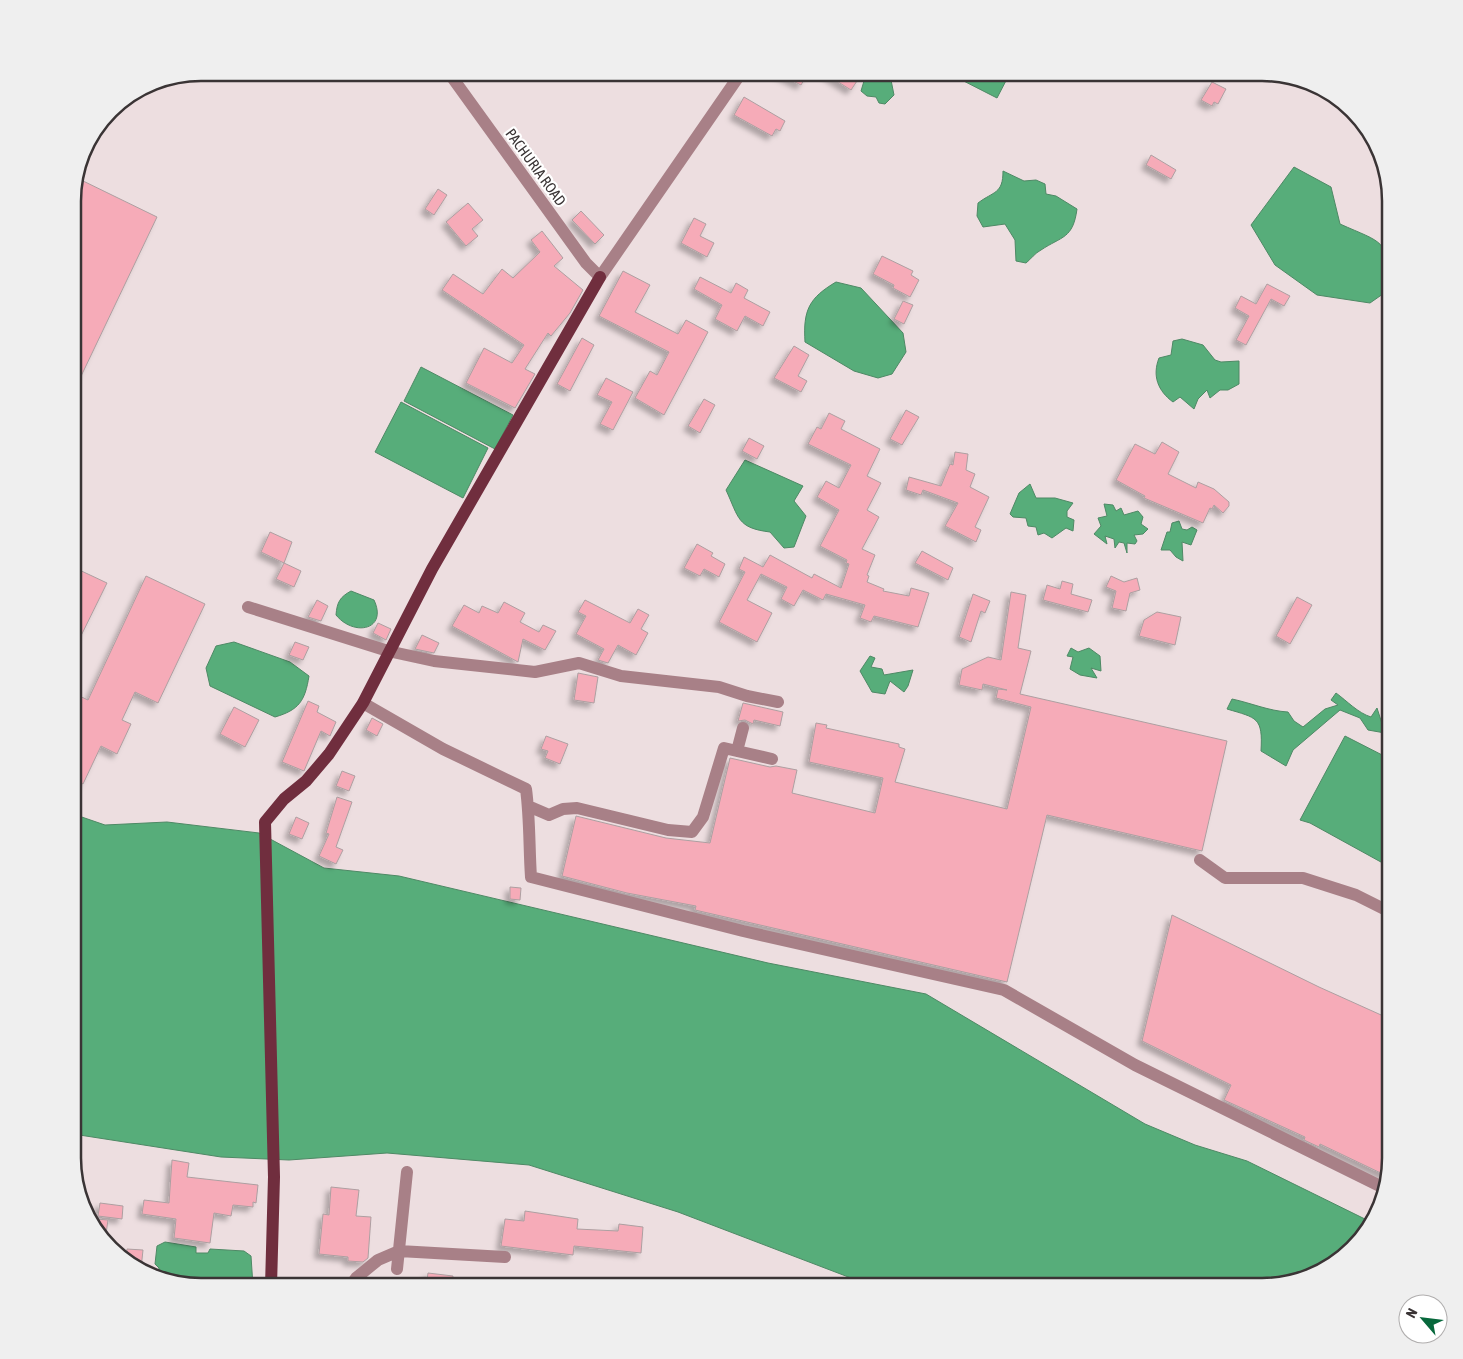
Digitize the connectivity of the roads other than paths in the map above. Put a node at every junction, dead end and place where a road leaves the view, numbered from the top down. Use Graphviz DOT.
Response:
graph roads {
  1 [pos="456,81"];
  2 [pos="735,81"];
  3 [pos="600,277"];
  4 [pos="248,607"];
  5 [pos="388,651"];
  6 [pos="778,702"];
  7 [pos="364,703"];
  8 [pos="743,728"];
  9 [pos="737,751"];
  10 [pos="772,759"];
  11 [pos="528,806"];
  12 [pos="1200,860"];
  13 [pos="1382,908"];
  14 [pos="407,1172"];
  15 [pos="1378,1185"];
  16 [pos="399,1251"];
  17 [pos="505,1257"];
  18 [pos="397,1269"];
  19 [pos="271,1278"];
  20 [pos="356,1278"];
  1 -- 3 [label="street, PACHURIA ROAD"];
  2 -- 3 [label="street"];
  3 -- 5 [label="main road"];
  4 -- 5 [label="street"];
  5 -- 6 [label="street"];
  5 -- 7 [label="main road"];
  7 -- 11 [label="street"];
  7 -- 19 [label="main road"];
  8 -- 9 [label="street"];
  9 -- 10 [label="street"];
  9 -- 11 [label="street"];
  11 -- 15 [label="street"];
  12 -- 13 [label="street"];
  14 -- 16 [label="street"];
  16 -- 17 [label="street"];
  16 -- 18 [label="street"];
  16 -- 20 [label="street"];
}
